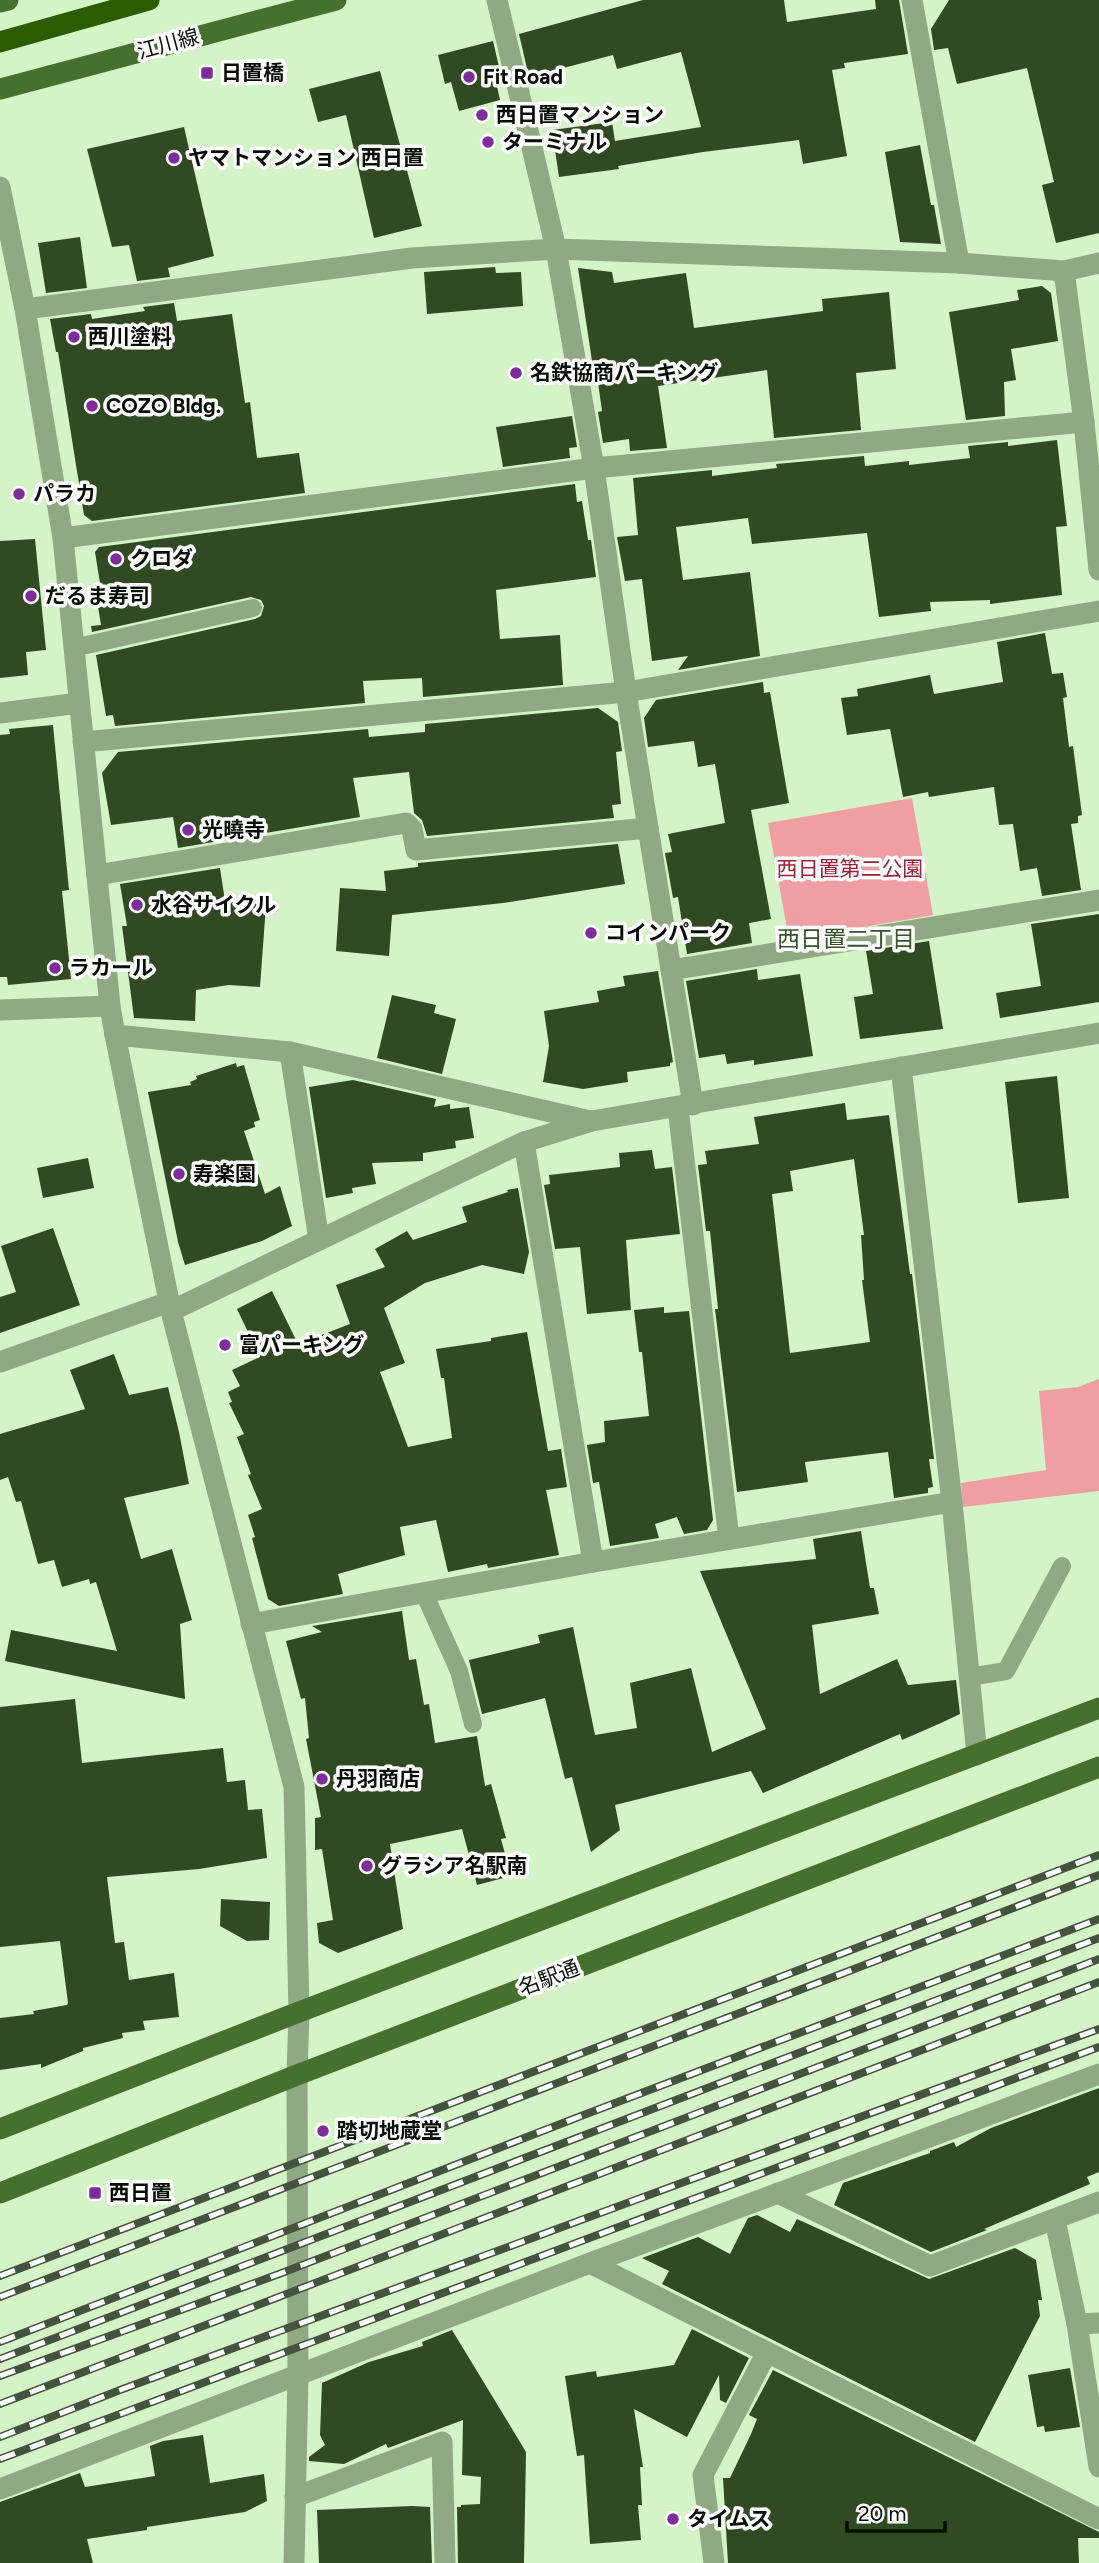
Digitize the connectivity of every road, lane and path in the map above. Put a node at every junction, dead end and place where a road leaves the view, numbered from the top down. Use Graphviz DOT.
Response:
graph roads {
  1 [pos="8,0"];
  2 [pos="149,0"];
  3 [pos="336,0"];
  4 [pos="497,0"];
  5 [pos="912,0"];
  6 [pos="0,2"];
  7 [pos="0,42"];
  8 [pos="0,89"];
  9 [pos="0,187"];
  10 [pos="556,249"];
  11 [pos="959,263"];
  12 [pos="1099,263"];
  13 [pos="1064,271"];
  14 [pos="25,309"];
  15 [pos="1084,422"];
  16 [pos="594,468"];
  17 [pos="63,538"];
  18 [pos="1099,570"];
  19 [pos="253,608"];
  20 [pos="1099,611"];
  21 [pos="73,648"];
  22 [pos="626,692"];
  23 [pos="79,703"];
  24 [pos="0,713"];
  25 [pos="83,742"];
  26 [pos="648,828"];
  27 [pos="97,875"];
  28 [pos="1099,900"];
  29 [pos="671,970"];
  30 [pos="110,1006"];
  31 [pos="0,1010"];
  32 [pos="1099,1033"];
  33 [pos="115,1035"];
  34 [pos="290,1052"];
  35 [pos="901,1067"];
  36 [pos="685,1107"];
  37 [pos="592,1121"];
  38 [pos="524,1142"];
  39 [pos="319,1240"];
  40 [pos="170,1306"];
  41 [pos="0,1362"];
  42 [pos="952,1502"];
  43 [pos="729,1539"];
  44 [pos="593,1562"];
  45 [pos="1062,1566"];
  46 [pos="424,1593"];
  47 [pos="251,1624"];
  48 [pos="969,1677"];
  49 [pos="1099,1708"];
  50 [pos="473,1724"];
  51 [pos="977,1755"];
  52 [pos="1099,1767"];
  53 [pos="299,2012"];
  54 [pos="1099,2074"];
  55 [pos="297,2075"];
  56 [pos="0,2129"];
  57 [pos="0,2193"];
  58 [pos="778,2193"];
  59 [pos="1099,2202"];
  60 [pos="1055,2220"];
  61 [pos="590,2263"];
  62 [pos="1099,2323"];
  63 [pos="1077,2324"];
  64 [pos="767,2352"];
  65 [pos="298,2376"];
  66 [pos="1099,2467"];
  67 [pos="0,2489"];
  68 [pos="295,2497"];
  69 [pos="1099,2519"];
  70 [pos="294,2563"];
  71 [pos="445,2563"];
  72 [pos="714,2563"];
  1 -- 6 [label="main road"];
  2 -- 7 [label="highway"];
  3 -- 8 [label="main road, 江川線"];
  4 -- 10 [label="street"];
  5 -- 11 [label="street"];
  9 -- 14 [label="street"];
  10 -- 11 [label="street"];
  10 -- 14 [label="street"];
  10 -- 16 [label="street"];
  11 -- 13 [label="street"];
  12 -- 13 [label="street"];
  13 -- 15 [label="street"];
  14 -- 17 [label="street"];
  15 -- 16 [label="street"];
  15 -- 18 [label="street"];
  16 -- 17 [label="street"];
  16 -- 22 [label="street"];
  17 -- 21 [label="street"];
  19 -- 21 [label="lane"];
  20 -- 22 [label="street"];
  21 -- 23 [label="street"];
  22 -- 25 [label="street"];
  22 -- 26 [label="street"];
  23 -- 24 [label="street"];
  23 -- 25 [label="street"];
  25 -- 27 [label="street"];
  26 -- 27 [label="street"];
  26 -- 29 [label="street"];
  27 -- 30 [label="street"];
  28 -- 29 [label="street"];
  29 -- 36 [label="street"];
  30 -- 31 [label="street"];
  30 -- 33 [label="street"];
  32 -- 35 [label="street"];
  33 -- 34 [label="street"];
  33 -- 40 [label="street"];
  34 -- 37 [label="street"];
  34 -- 39 [label="street"];
  35 -- 36 [label="street"];
  35 -- 42 [label="street"];
  36 -- 37 [label="street"];
  36 -- 43 [label="street"];
  37 -- 38 [label="street"];
  38 -- 39 [label="street"];
  38 -- 44 [label="street"];
  39 -- 40 [label="street"];
  40 -- 41 [label="street"];
  40 -- 47 [label="street"];
  42 -- 43 [label="street"];
  42 -- 48 [label="street"];
  43 -- 44 [label="street"];
  44 -- 46 [label="street"];
  45 -- 48 [label="lane"];
  46 -- 47 [label="street"];
  46 -- 50 [label="lane"];
  47 -- 53 [label="street"];
  48 -- 51 [label="street"];
  49 -- 51 [label="main road"];
  51 -- 53 [label="main road"];
  52 -- 55 [label="main road, 名駅通"];
  53 -- 55 [label="street"];
  53 -- 56 [label="main road"];
  54 -- 58 [label="street"];
  55 -- 57 [label="main road, 名駅通"];
  55 -- 65 [label="street"];
  58 -- 60 [label="street"];
  58 -- 61 [label="street"];
  59 -- 60 [label="street"];
  60 -- 63 [label="street"];
  61 -- 64 [label="street"];
  61 -- 65 [label="street"];
  62 -- 63 [label="street"];
  63 -- 66 [label="street"];
  64 -- 69 [label="street"];
  64 -- 72 [label="street"];
  65 -- 67 [label="street"];
  65 -- 68 [label="street"];
  68 -- 70 [label="street"];
  68 -- 71 [label="street"];
}
